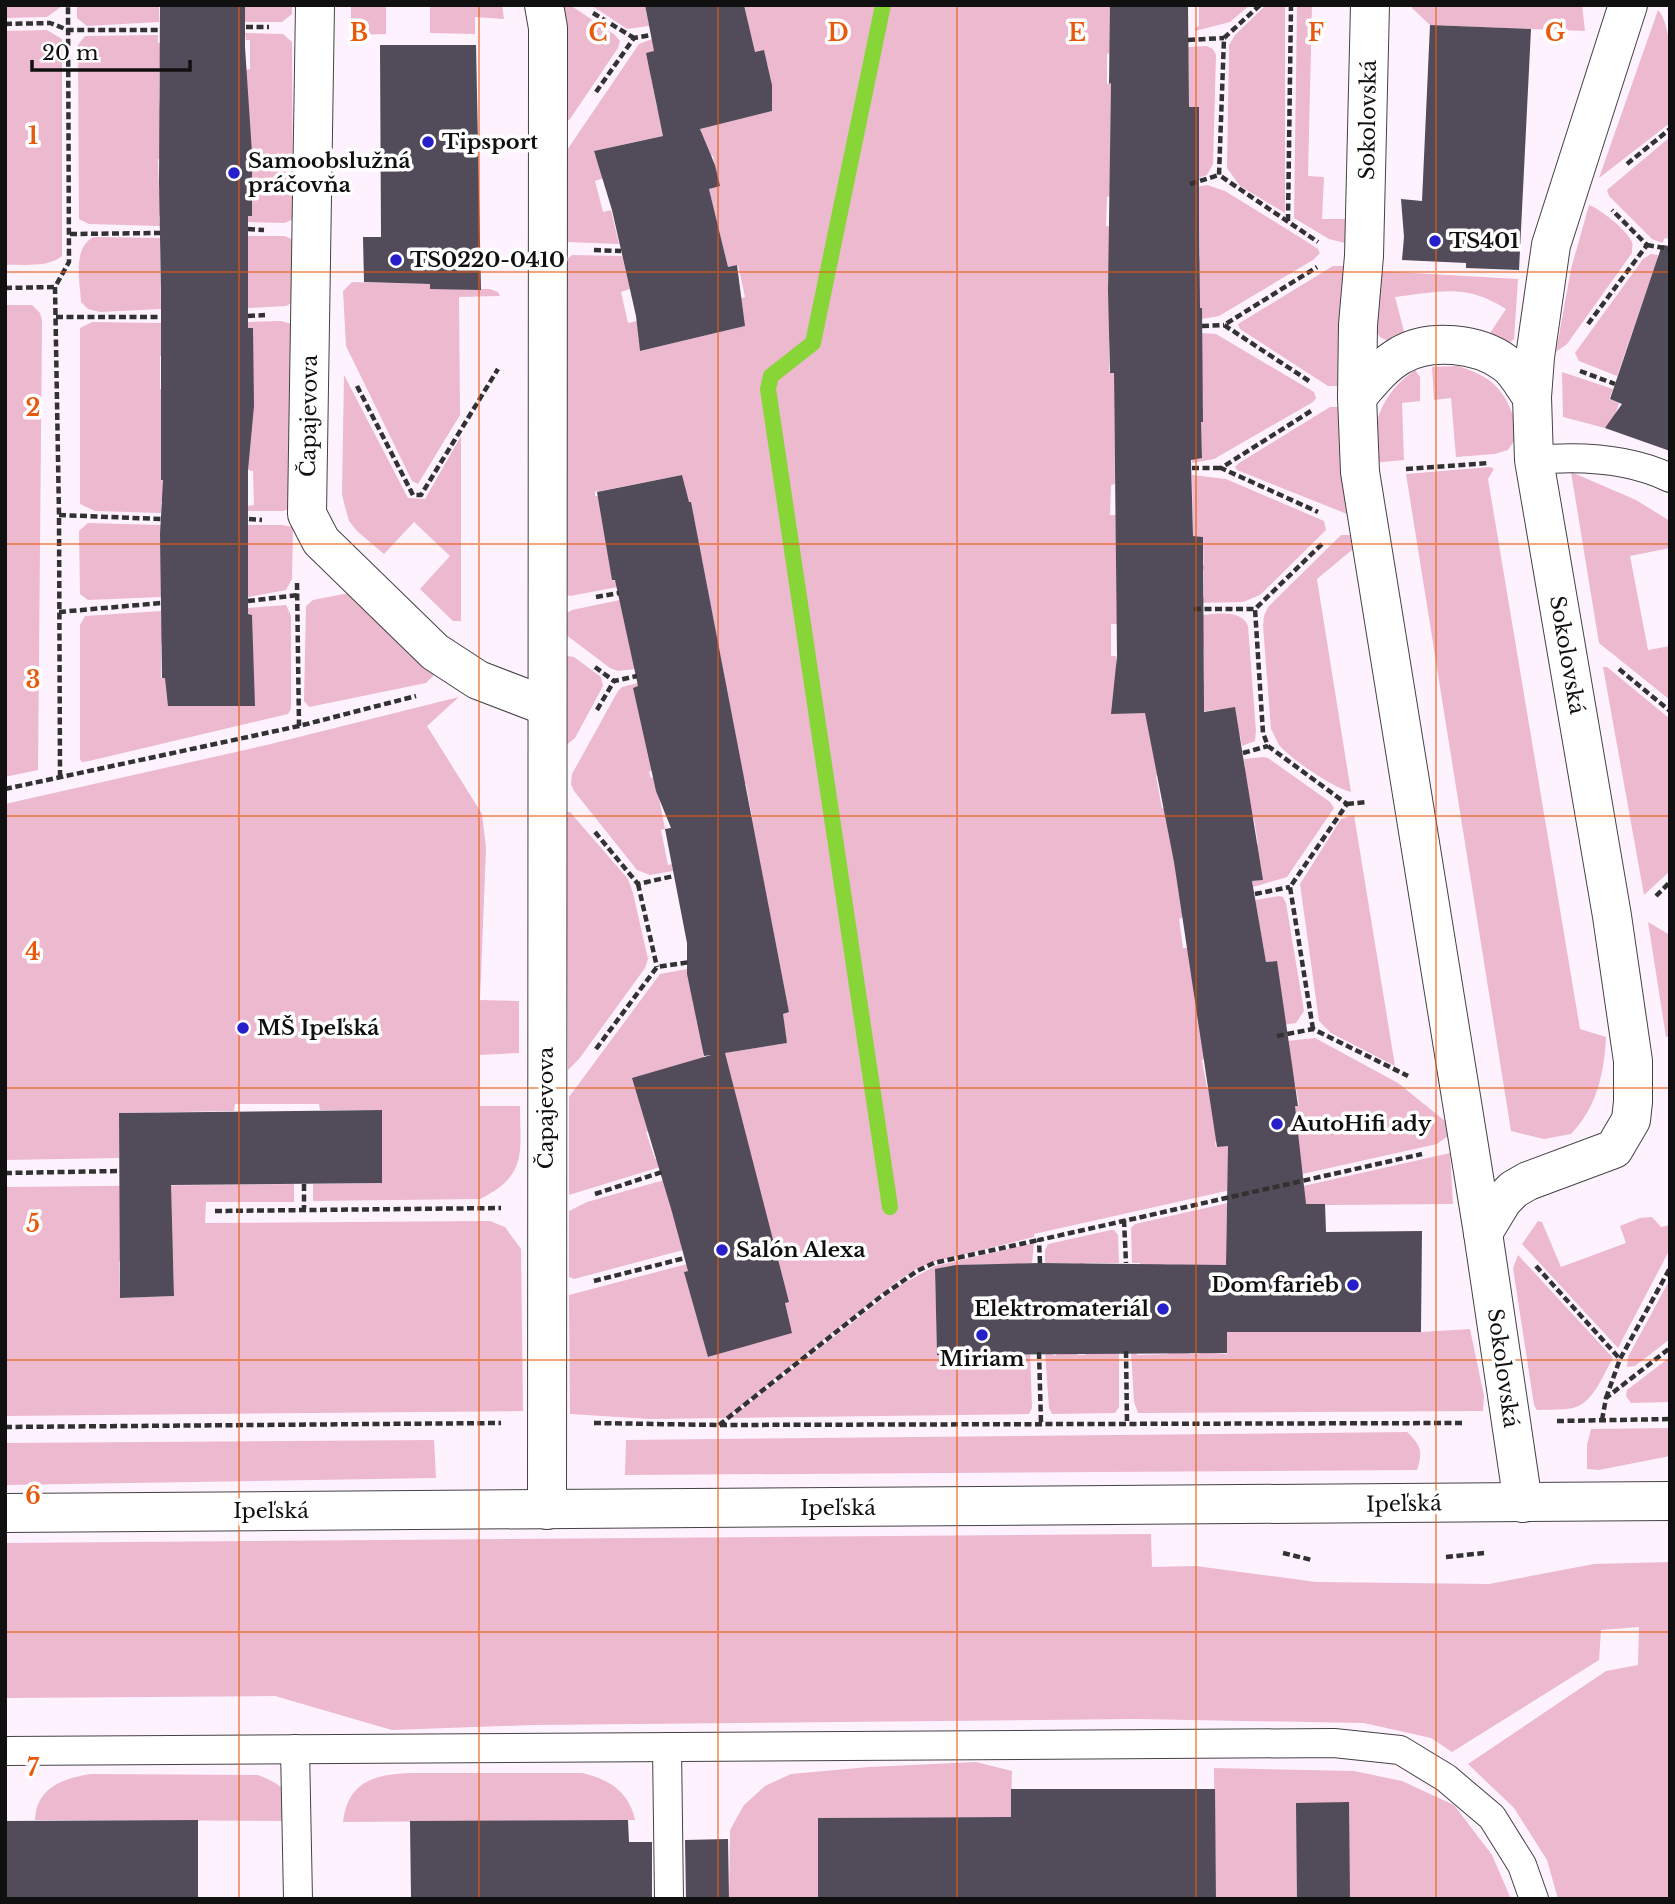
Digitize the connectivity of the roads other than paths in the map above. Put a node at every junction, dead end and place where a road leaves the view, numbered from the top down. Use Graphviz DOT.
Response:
graph roads {
  1 [pos="315,5"];
  2 [pos="544,5"];
  3 [pos="1370,5"];
  4 [pos="1621,15"];
  5 [pos="1532,397"];
  6 [pos="1339,401"];
  7 [pos="1534,460"];
  8 [pos="1670,478"];
  9 [pos="546,706"];
  10 [pos="1488,1225"];
  11 [pos="1670,1501"];
  12 [pos="1523,1503"];
  13 [pos="547,1510"];
  14 [pos="5,1513"];
  15 [pos="667,1747"];
  16 [pos="295,1749"];
  17 [pos="5,1751"];
  18 [pos="298,1899"];
  19 [pos="668,1899"];
  20 [pos="1534,1899"];
  1 -- 9 [label="street, Čapajevova"];
  2 -- 9 [label="street, Čapajevova"];
  3 -- 6 [label="street, Sokolovská"];
  4 -- 5 [label="street, Sokolovská"];
  5 -- 6 [label="street"];
  5 -- 7 [label="street, Sokolovská"];
  6 -- 10 [label="street, Sokolovská"];
  7 -- 8 [label="lane"];
  7 -- 10 [label="street, Sokolovská"];
  9 -- 13 [label="street, Čapajevova"];
  10 -- 12 [label="street, Sokolovská"];
  11 -- 12 [label="street, Ipeľská"];
  12 -- 13 [label="street, Ipeľská"];
  13 -- 14 [label="street, Ipeľská"];
  15 -- 16 [label="lane"];
  15 -- 19 [label="lane"];
  15 -- 20 [label="lane"];
  16 -- 17 [label="lane"];
  16 -- 18 [label="lane"];
}
